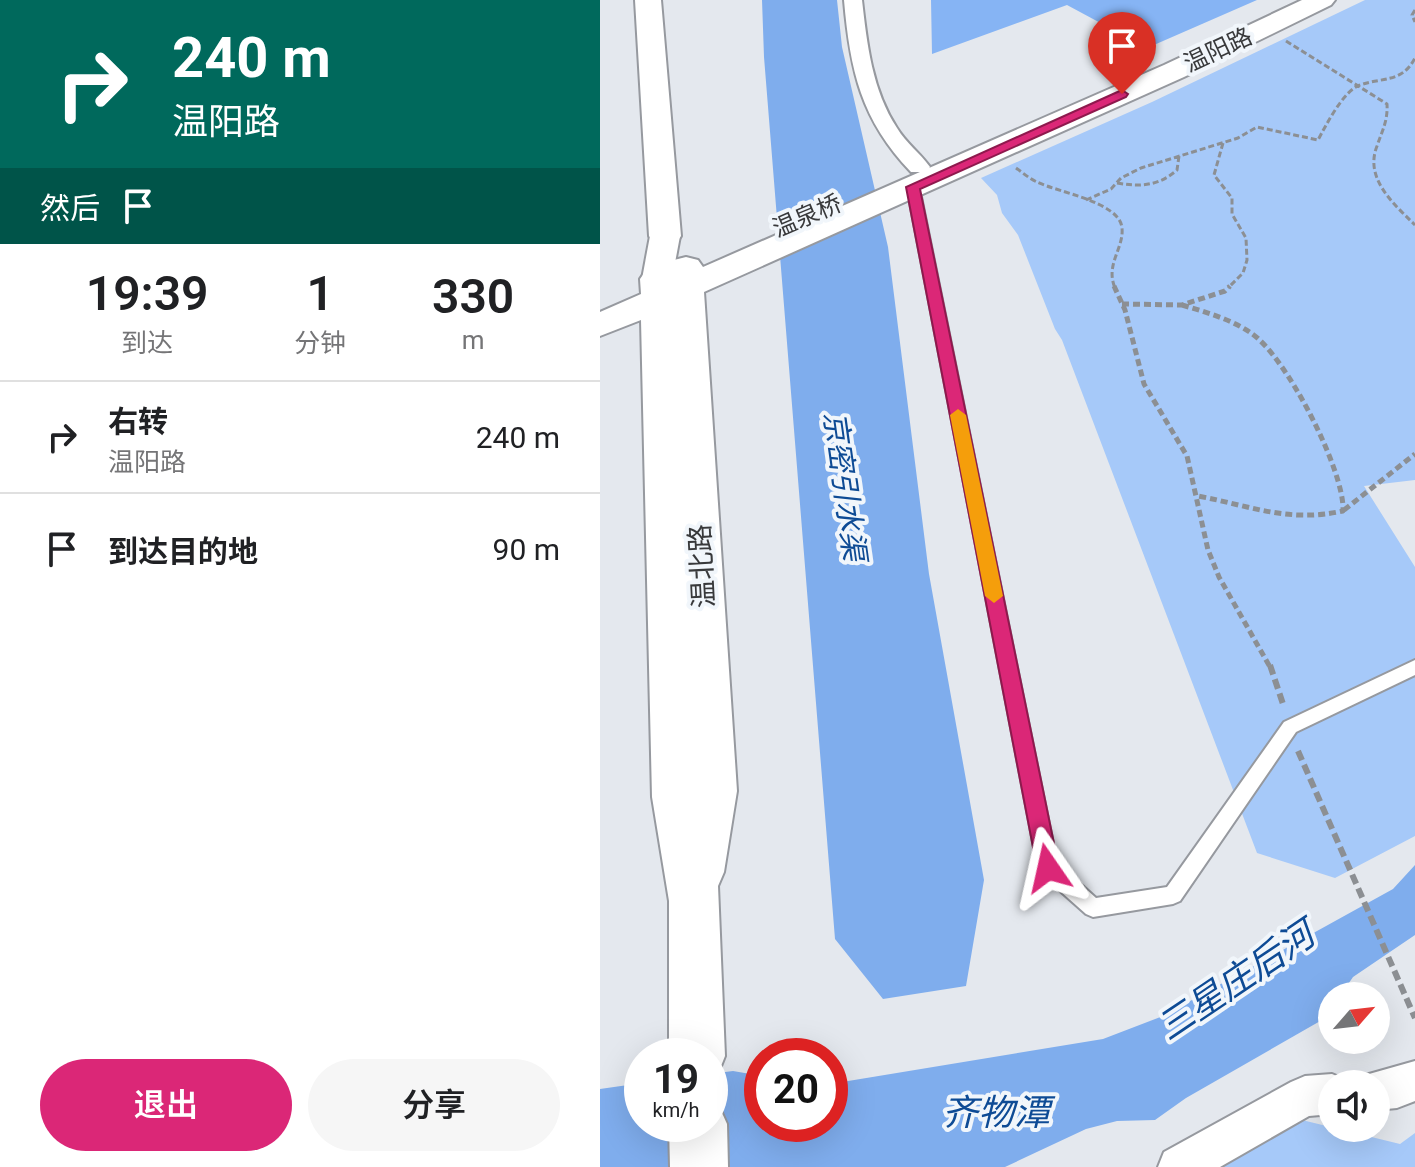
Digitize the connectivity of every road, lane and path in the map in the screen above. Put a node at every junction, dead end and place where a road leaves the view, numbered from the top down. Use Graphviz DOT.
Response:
graph roads {
  1 [pos="648,0"];
  2 [pos="853,0"];
  3 [pos="1296,0"];
  4 [pos="1322,0"];
  5 [pos="1415,10"];
  6 [pos="1415,22"];
  7 [pos="1264,29"];
  8 [pos="1415,58"];
  9 [pos="1358,85"];
  10 [pos="1223,143"];
  11 [pos="992,152"];
  12 [pos="1179,156"];
  13 [pos="903,183"];
  14 [pos="1116,183"];
  15 [pos="1086,200"];
  16 [pos="1415,225"];
  17 [pos="670,274"];
  18 [pos="600,303"];
  19 [pos="1122,304"];
  20 [pos="1182,305"];
  21 [pos="600,325"];
  22 [pos="1415,454"];
  23 [pos="1198,496"];
  24 [pos="1343,511"];
  25 [pos="1415,667"];
  26 [pos="1290,727"];
  27 [pos="1415,1018"];
  28 [pos="697,1038"];
  29 [pos="1415,1081"];
  30 [pos="1390,1089"];
  31 [pos="1318,1095"];
  32 [pos="698,1142"];
  33 [pos="699,1167"];
  34 [pos="1179,1167"];
  1 -- 17 [label="main road, 温北路"];
  2 -- 13 [label="street"];
  3 -- 13 [label="main road, 温阳路"];
  4 -- 7 [label="main road, 温阳路"];
  5 -- 6 [label="path"];
  7 -- 9 [label="path"];
  7 -- 11 [label="main road, 温阳路"];
  8 -- 9 [label="path"];
  9 -- 10 [label="path"];
  9 -- 16 [label="path"];
  10 -- 12 [label="path"];
  10 -- 20 [label="path"];
  11 -- 13 [label="main road, 温阳路"];
  11 -- 15 [label="path"];
  12 -- 14 [label="path"];
  12 -- 14 [label="path"];
  13 -- 17 [label="main road, 温泉桥"];
  13 -- 26 [label="lane"];
  14 -- 15 [label="path"];
  15 -- 19 [label="path"];
  17 -- 18 [label="main road"];
  17 -- 21 [label="main road"];
  17 -- 28 [label="main road, 温北路"];
  19 -- 20 [label="path"];
  19 -- 23 [label="path"];
  20 -- 24 [label="path"];
  22 -- 24 [label="path"];
  23 -- 24 [label="path"];
  23 -- 26 [label="path"];
  25 -- 26 [label="lane"];
  26 -- 27 [label="path"];
  29 -- 30 [label="street"];
  31 -- 34 [label="street"];
  32 -- 33 [label="main road"];
}
